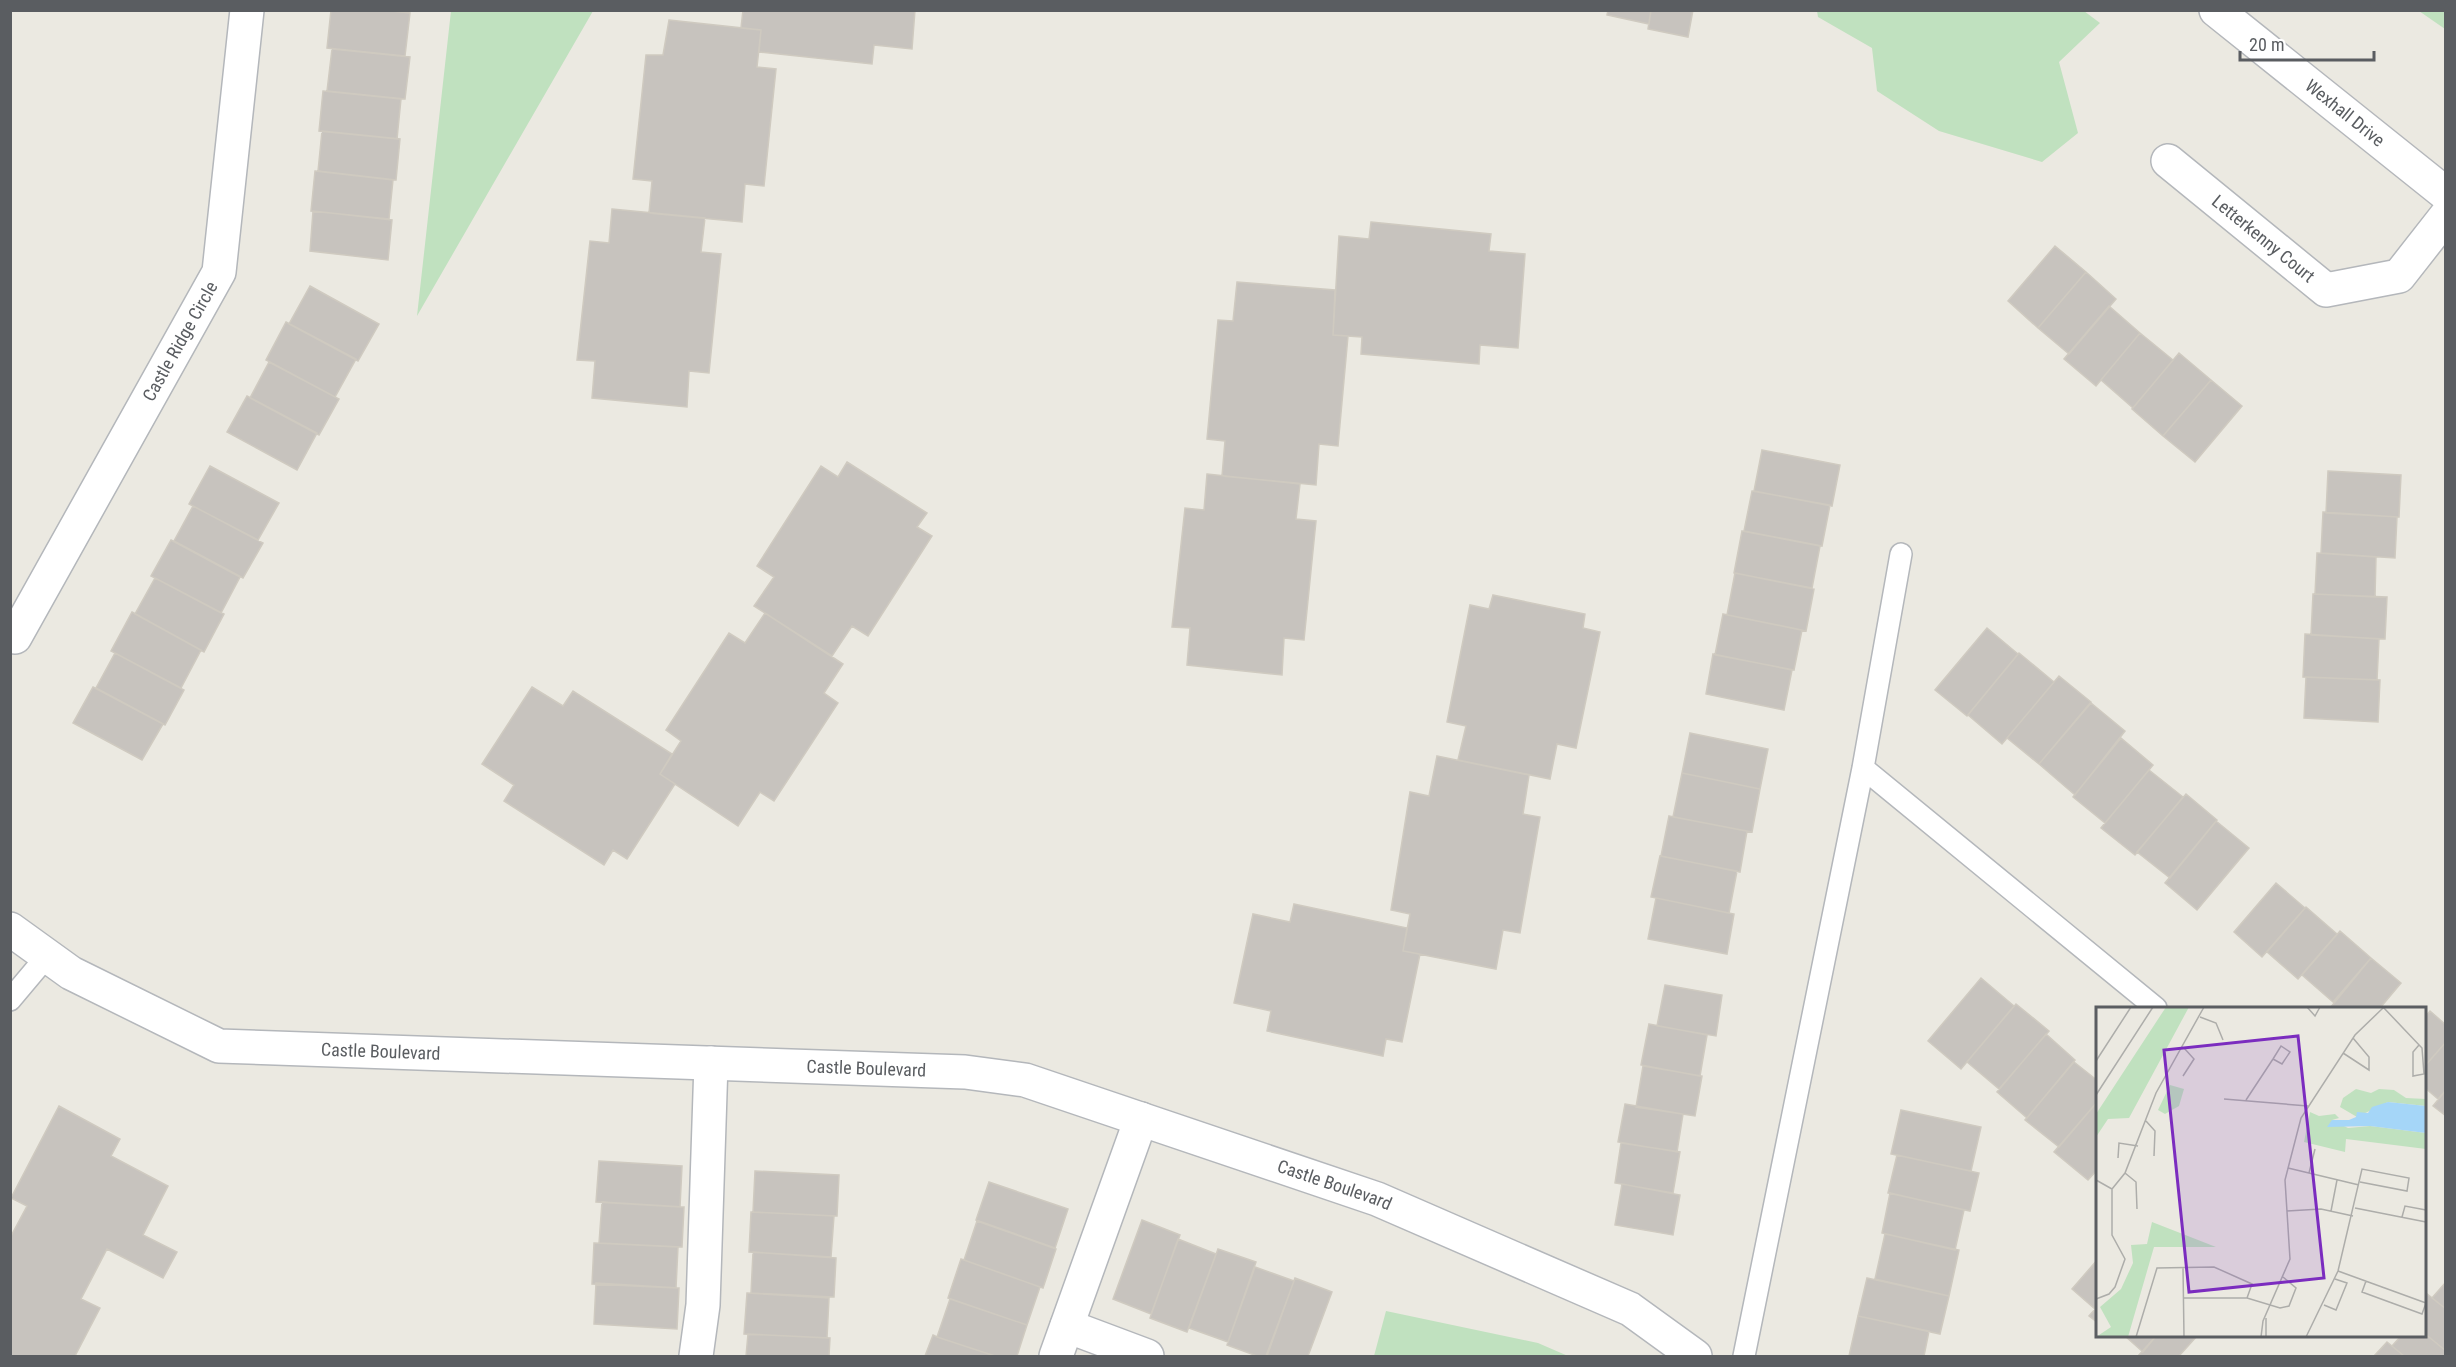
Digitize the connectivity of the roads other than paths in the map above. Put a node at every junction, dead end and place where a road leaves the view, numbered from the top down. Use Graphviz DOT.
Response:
graph roads {
  1 [pos="247,10"];
  2 [pos="2216,10"];
  3 [pos="2168,161"];
  4 [pos="2445,194"];
  5 [pos="2445,216"];
  6 [pos="1901,554"];
  7 [pos="10,634"];
  8 [pos="1863,768"];
  9 [pos="10,929"];
  10 [pos="48,956"];
  11 [pos="10,1000"];
  12 [pos="2155,1007"];
  13 [pos="711,1063"];
  14 [pos="1141,1119"];
  15 [pos="1067,1326"];
  16 [pos="696,1356"];
  17 [pos="1056,1356"];
  18 [pos="1147,1356"];
  19 [pos="1695,1356"];
  20 [pos="1744,1356"];
  1 -- 7 [label="street, Castle Ridge Circle"];
  2 -- 4 [label="street, Wexhall Drive"];
  3 -- 5 [label="street, Letterkenny Court"];
  6 -- 8 [label="lane"];
  8 -- 12 [label="lane"];
  8 -- 20 [label="lane"];
  9 -- 10 [label="street, Castle Boulevard"];
  10 -- 11 [label="lane"];
  10 -- 13 [label="street, Castle Boulevard"];
  13 -- 14 [label="street, Castle Boulevard"];
  13 -- 16 [label="street"];
  14 -- 15 [label="street"];
  14 -- 19 [label="street, Castle Boulevard"];
  15 -- 17 [label="street"];
  15 -- 18 [label="street"];
}
